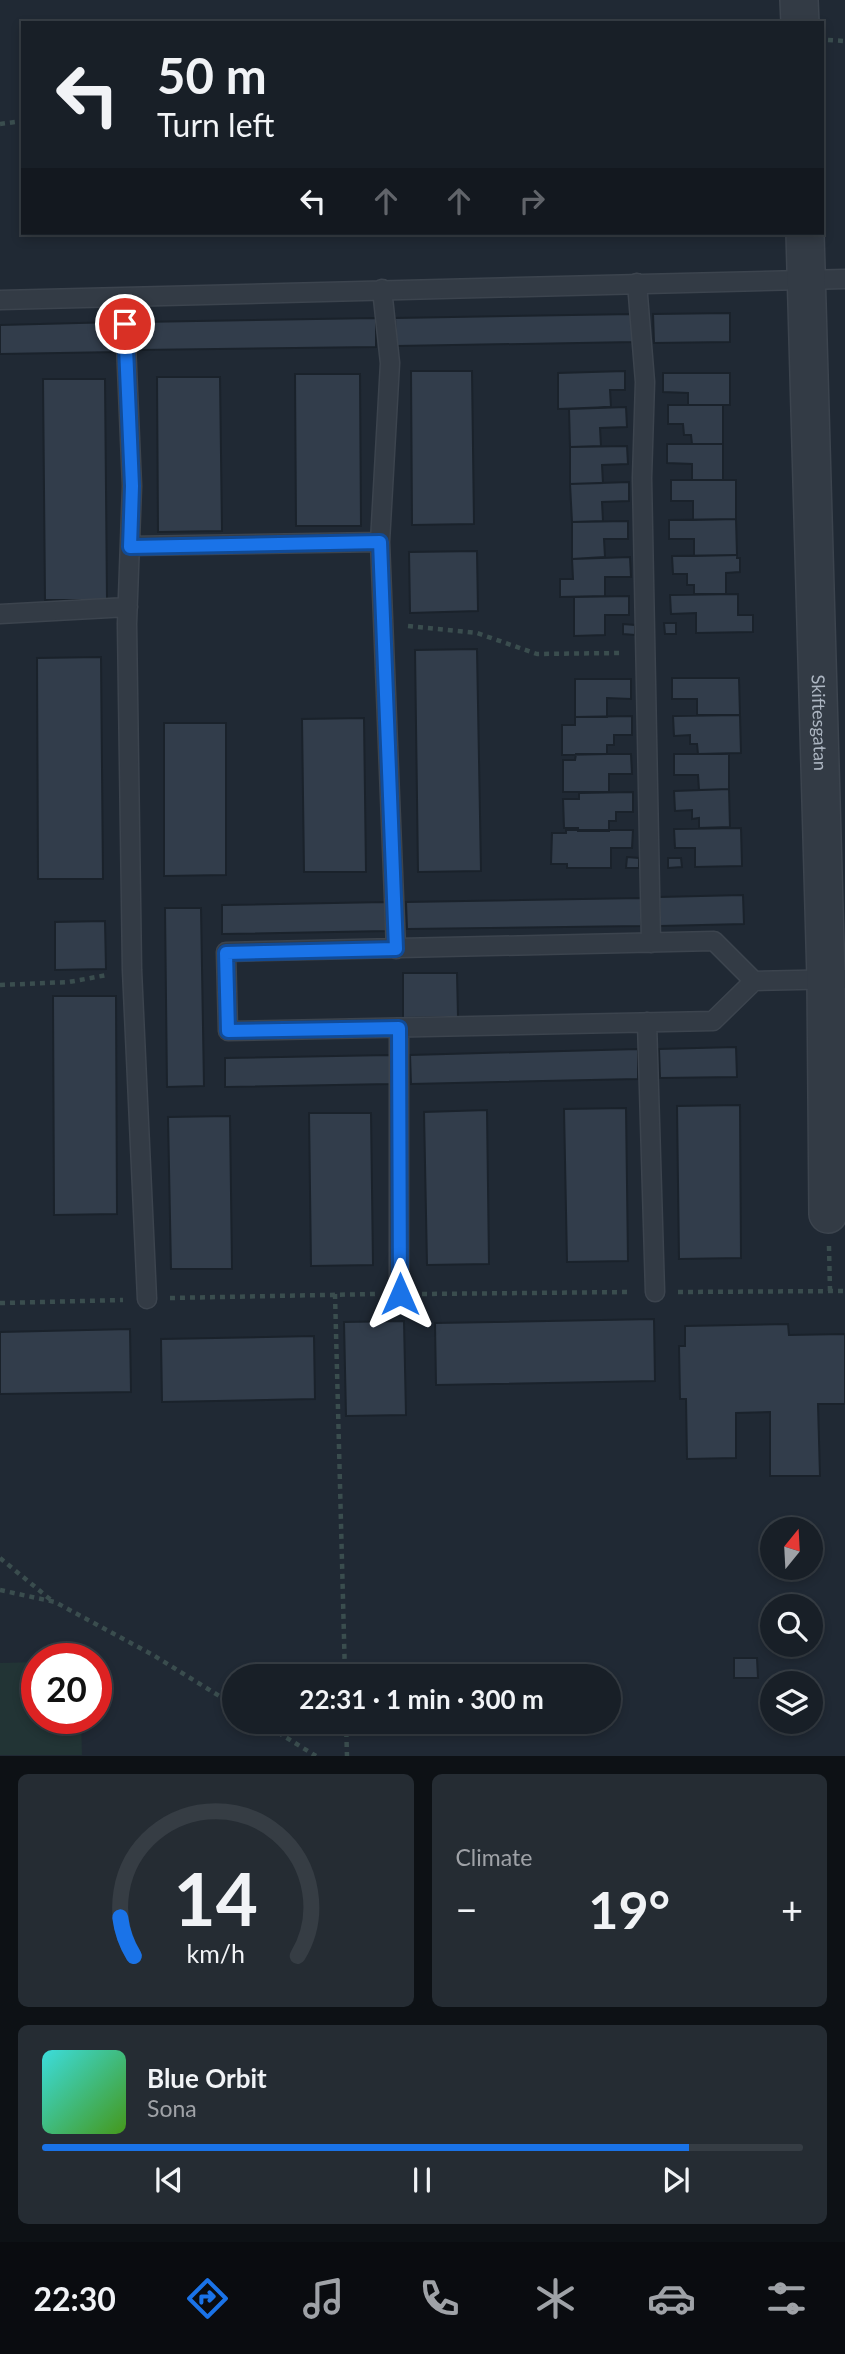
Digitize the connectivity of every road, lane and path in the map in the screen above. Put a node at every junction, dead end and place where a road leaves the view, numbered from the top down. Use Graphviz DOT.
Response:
graph roads {
  1 [pos="799,0"];
  2 [pos="800,21"];
  3 [pos="824,39"];
  4 [pos="845,41"];
  5 [pos="21,121"];
  6 [pos="0,124"];
  7 [pos="805,235"];
  8 [pos="807,278"];
  9 [pos="845,279"];
  10 [pos="636,283"];
  11 [pos="382,289"];
  12 [pos="124,297"];
  13 [pos="0,300"];
  14 [pos="380,542"];
  15 [pos="130,547"];
  16 [pos="128,607"];
  17 [pos="0,614"];
  18 [pos="383,624"];
  19 [pos="645,653"];
  20 [pos="651,943"];
  21 [pos="396,949"];
  22 [pos="132,970"];
  23 [pos="836,979"];
  24 [pos="754,981"];
  25 [pos="0,985"];
  26 [pos="648,1022"];
  27 [pos="399,1028"];
  28 [pos="828,1213"];
  29 [pos="830,1291"];
  30 [pos="655,1292"];
  31 [pos="335,1294"];
  32 [pos="400,1294"];
  33 [pos="147,1299"];
  34 [pos="0,1558"];
  35 [pos="0,1590"];
  36 [pos="55,1602"];
  37 [pos="345,1664"];
  38 [pos="222,1698"];
  39 [pos="281,1734"];
  40 [pos="346,1734"];
  41 [pos="316,1755"];
  42 [pos="347,1755"];
  1 -- 2 [label="street"];
  3 -- 4 [label="path"];
  5 -- 6 [label="path"];
  7 -- 8 [label="street, Skiftesgatan"];
  8 -- 9 [label="lane"];
  8 -- 10 [label="lane"];
  8 -- 23 [label="street, Skiftesgatan"];
  10 -- 11 [label="lane"];
  10 -- 19 [label="lane"];
  11 -- 12 [label="lane"];
  11 -- 14 [label="lane"];
  12 -- 13 [label="lane"];
  12 -- 15 [label="lane"];
  14 -- 15 [label="lane"];
  14 -- 18 [label="lane"];
  15 -- 16 [label="lane"];
  16 -- 17 [label="lane"];
  16 -- 22 [label="lane"];
  18 -- 19 [label="path"];
  18 -- 21 [label="lane"];
  19 -- 20 [label="lane"];
  20 -- 21 [label="lane"];
  20 -- 24 [label="lane"];
  21 -- 27 [label="lane"];
  22 -- 25 [label="path"];
  22 -- 33 [label="lane"];
  23 -- 24 [label="lane"];
  23 -- 28 [label="street, Skiftesgatan"];
  24 -- 26 [label="lane"];
  26 -- 27 [label="lane"];
  26 -- 30 [label="lane"];
  27 -- 32 [label="lane"];
  28 -- 29 [label="path"];
  31 -- 37 [label="path"];
  34 -- 36 [label="path"];
  35 -- 36 [label="path"];
  36 -- 38 [label="path"];
  39 -- 41 [label="path"];
  40 -- 42 [label="path"];
}
